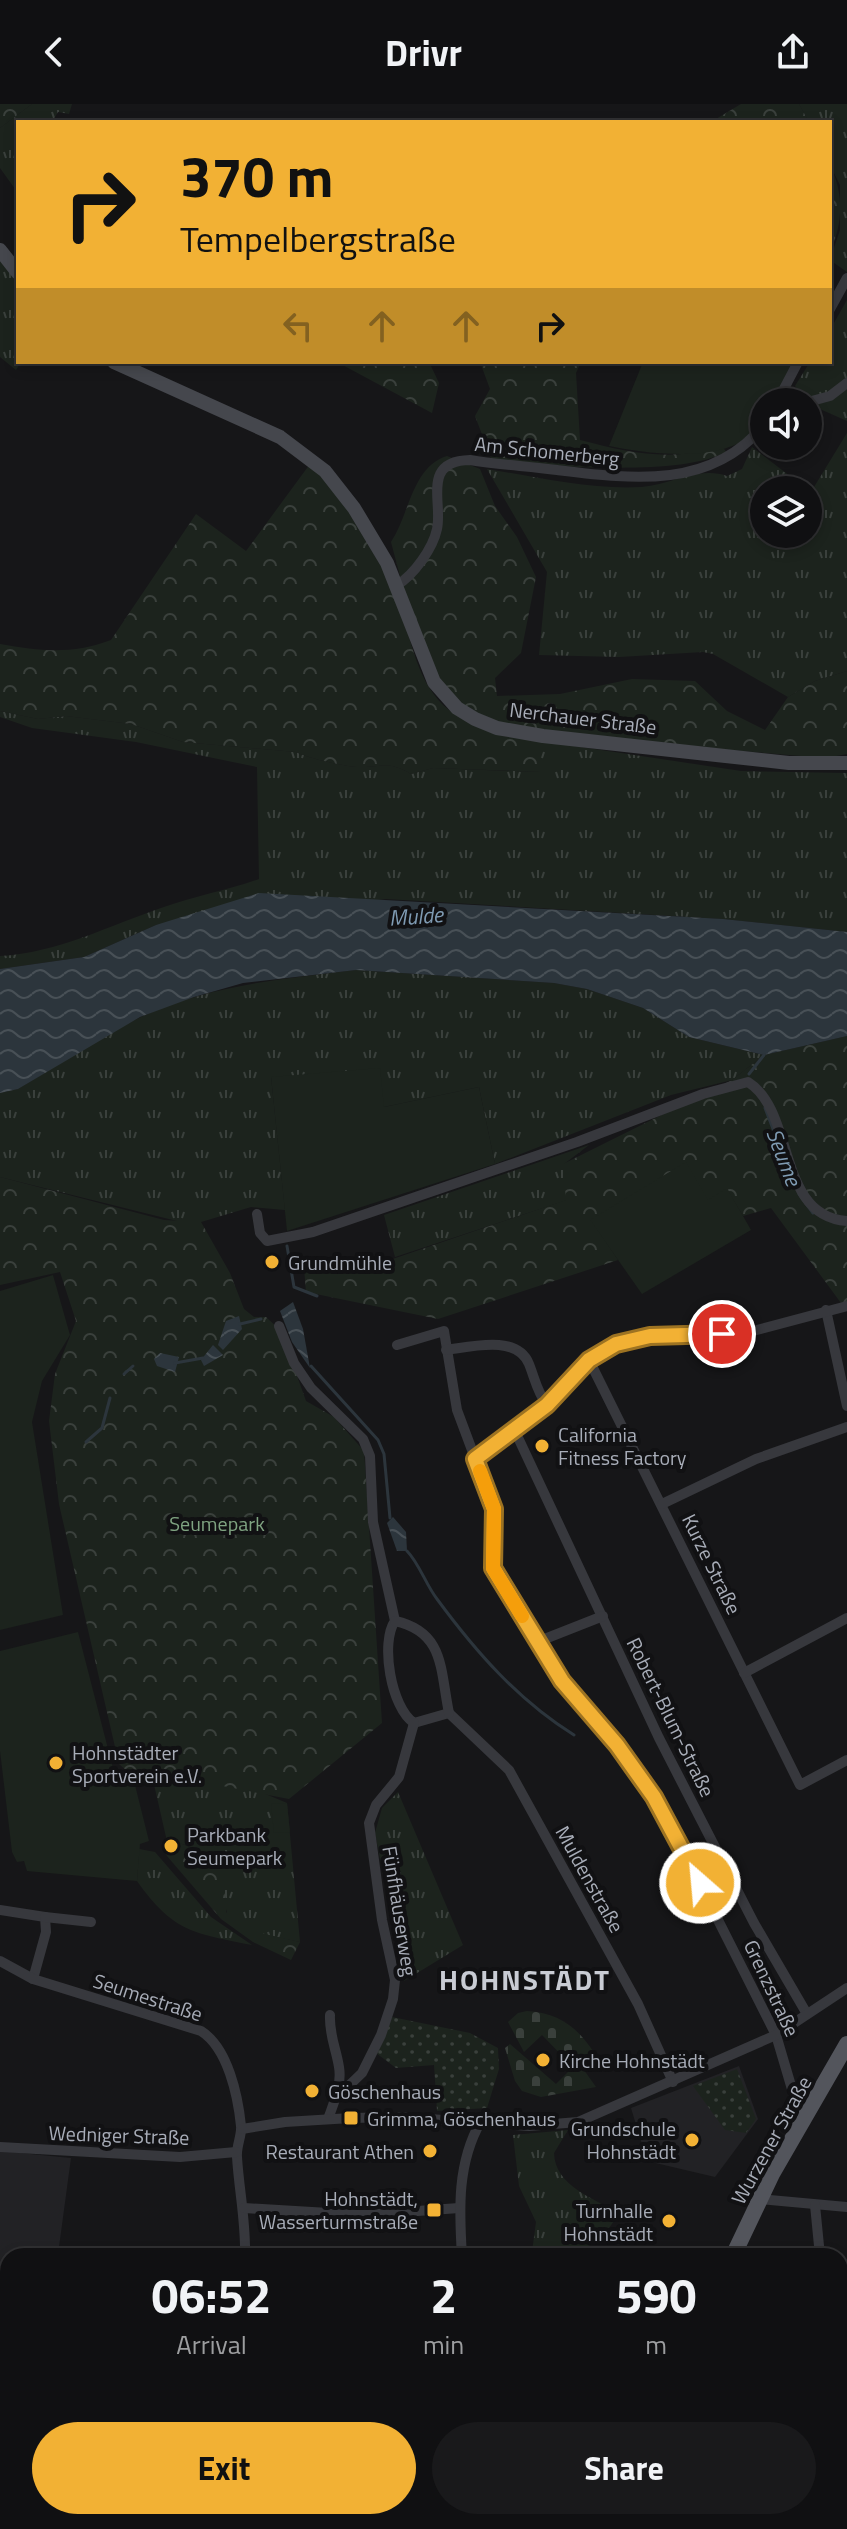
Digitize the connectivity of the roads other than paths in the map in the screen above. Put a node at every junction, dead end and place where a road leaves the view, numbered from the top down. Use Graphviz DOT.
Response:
graph roads {
  1 [pos="0,250"];
  2 [pos="16,270"];
  3 [pos="847,278"];
  4 [pos="832,305"];
  5 [pos="118,364"];
  6 [pos="797,364"];
  7 [pos="847,383"];
  8 [pos="784,388"];
  9 [pos="822,398"];
  10 [pos="750,439"];
  11 [pos="397,585"];
  12 [pos="847,763"];
  13 [pos="257,1214"];
  14 [pos="847,1221"];
  15 [pos="847,1306"];
  16 [pos="826,1310"];
  17 [pos="279,1326"];
  18 [pos="397,1345"];
  19 [pos="446,1350"];
  20 [pos="589,1360"];
  21 [pos="547,1405"];
  22 [pos="847,1406"];
  23 [pos="847,1427"];
  24 [pos="514,1429"];
  25 [pos="475,1459"];
  26 [pos="662,1504"];
  27 [pos="603,1616"];
  28 [pos="847,1618"];
  29 [pos="395,1621"];
  30 [pos="537,1642"];
  31 [pos="744,1673"];
  32 [pos="449,1713"];
  33 [pos="414,1723"];
  34 [pos="847,1760"];
  35 [pos="0,1910"];
  36 [pos="45,1917"];
  37 [pos="91,1922"];
  38 [pos="0,1961"];
  39 [pos="33,1979"];
  40 [pos="847,1988"];
  41 [pos="807,2014"];
  42 [pos="330,2015"];
  43 [pos="776,2035"];
  44 [pos="847,2044"];
  45 [pos="673,2082"];
  46 [pos="336,2098"];
  47 [pos="807,2113"];
  48 [pos="328,2119"];
  49 [pos="481,2121"];
  50 [pos="242,2129"];
  51 [pos="0,2147"];
  52 [pos="236,2152"];
  53 [pos="760,2199"];
  54 [pos="815,2205"];
  55 [pos="847,2207"];
  56 [pos="244,2208"];
  57 [pos="459,2208"];
  58 [pos="245,2248"];
  59 [pos="462,2248"];
  60 [pos="737,2248"];
  61 [pos="819,2248"];
  1 -- 2 [label="main road"];
  3 -- 4 [label="street"];
  5 -- 11 [label="main road, Nerchauer Straße"];
  6 -- 8 [label="street"];
  7 -- 9 [label="street"];
  10 -- 11 [label="street, Am Schomerberg"];
  11 -- 12 [label="main road, Nerchauer Straße"];
  13 -- 14 [label="street"];
  15 -- 16 [label="street"];
  16 -- 20 [label="street"];
  16 -- 22 [label="street"];
  17 -- 29 [label="street"];
  18 -- 19 [label="street"];
  19 -- 21 [label="street"];
  19 -- 25 [label="street, Grenzstraße"];
  20 -- 21 [label="street"];
  20 -- 26 [label="street, Kurze Straße"];
  21 -- 24 [label="street"];
  23 -- 26 [label="street"];
  24 -- 25 [label="street"];
  24 -- 27 [label="street, Robert-Blum-Straße"];
  25 -- 30 [label="street, Grenzstraße"];
  26 -- 31 [label="street, Kurze Straße"];
  27 -- 30 [label="street"];
  27 -- 41 [label="street, Robert-Blum-Straße"];
  28 -- 31 [label="street"];
  29 -- 32 [label="street"];
  29 -- 33 [label="street"];
  30 -- 43 [label="street, Grenzstraße"];
  31 -- 34 [label="street, Kurze Straße"];
  32 -- 33 [label="street"];
  32 -- 45 [label="street, Muldenstraße"];
  33 -- 46 [label="street, Fünfhäuserweg"];
  35 -- 36 [label="street"];
  36 -- 37 [label="street"];
  36 -- 39 [label="street"];
  38 -- 39 [label="street, Seumestraße"];
  39 -- 50 [label="street, Seumestraße"];
  40 -- 41 [label="street"];
  41 -- 43 [label="street"];
  42 -- 46 [label="street, Fünfhäuserweg"];
  43 -- 45 [label="street"];
  43 -- 47 [label="street, Grenzstraße"];
  44 -- 47 [label="main road, Wurzener Straße"];
  45 -- 49 [label="street"];
  46 -- 48 [label="street, Fünfhäuserweg"];
  47 -- 53 [label="main road, Wurzener Straße"];
  48 -- 49 [label="street"];
  48 -- 50 [label="street"];
  49 -- 57 [label="street"];
  50 -- 52 [label="street, Seumestraße"];
  51 -- 52 [label="street, Wedniger Straße"];
  52 -- 56 [label="street, Seumestraße"];
  53 -- 54 [label="street"];
  53 -- 60 [label="main road, Wurzener Straße"];
  54 -- 55 [label="street"];
  54 -- 61 [label="street"];
  56 -- 57 [label="street"];
  56 -- 58 [label="street, Seumestraße"];
  57 -- 59 [label="street"];
}
